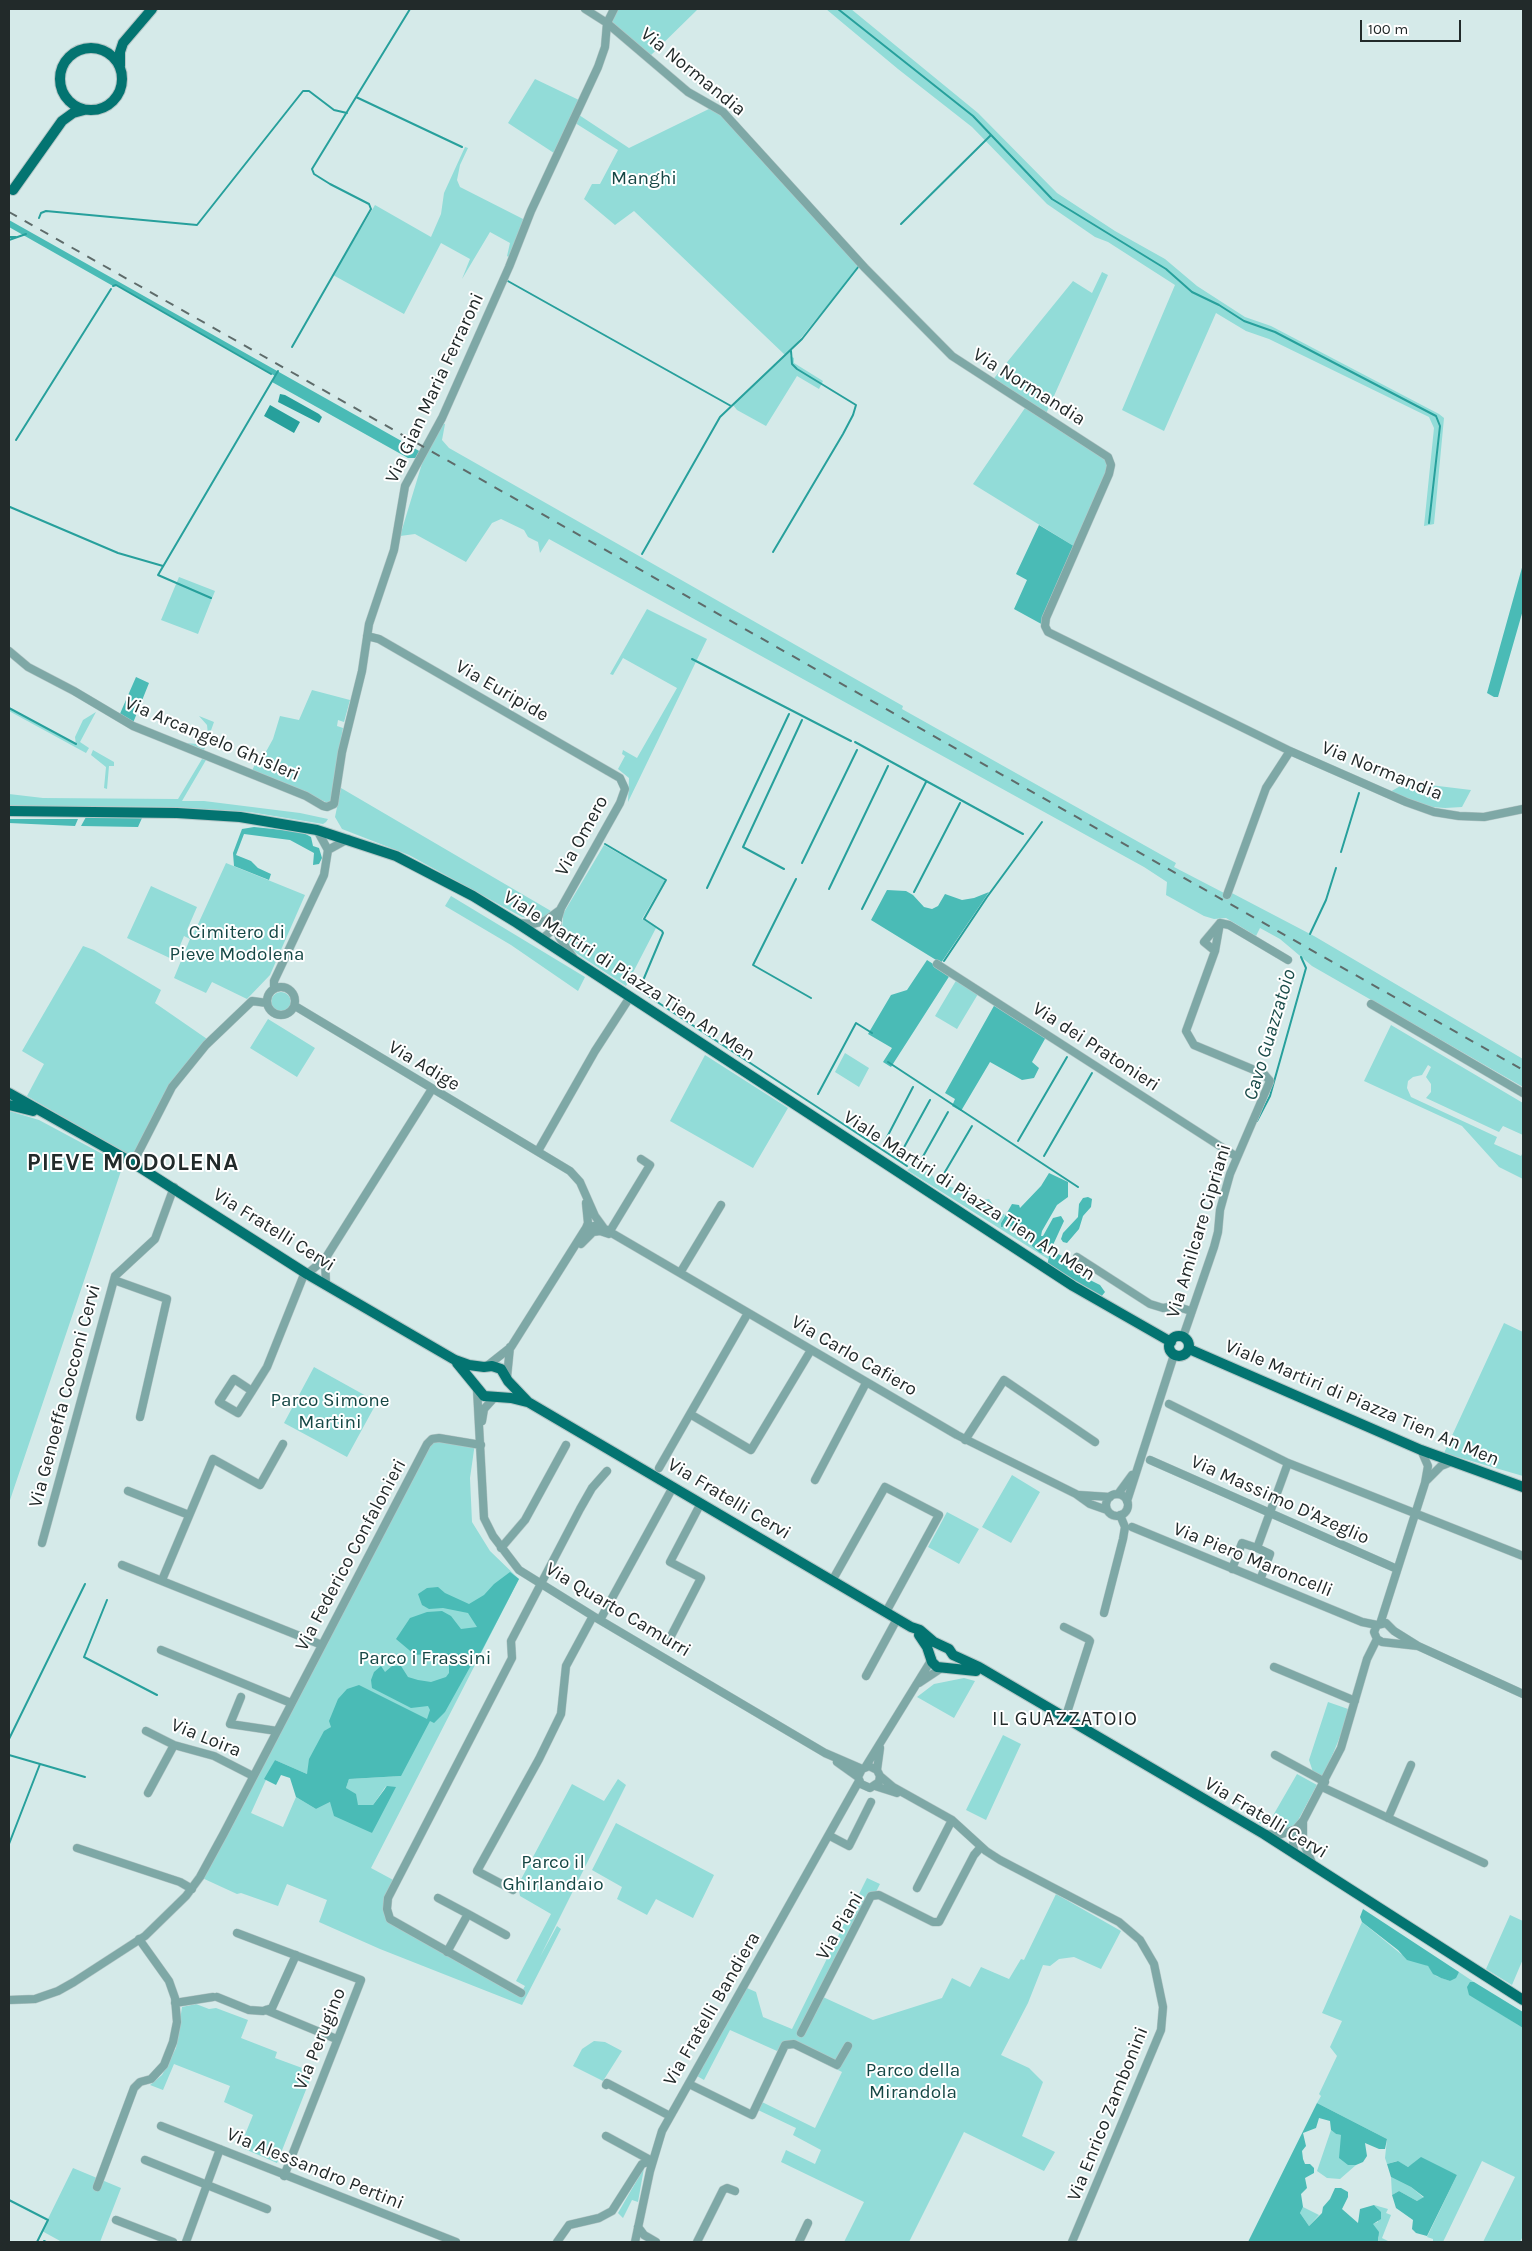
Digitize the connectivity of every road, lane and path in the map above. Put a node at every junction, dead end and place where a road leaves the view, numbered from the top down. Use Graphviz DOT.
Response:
graph roads {
  1 [pos="152,9"];
  2 [pos="585,9"];
  3 [pos="614,9"];
  4 [pos="606,23"];
  5 [pos="126,39"];
  6 [pos="104,50"];
  7 [pos="120,66"];
  8 [pos="65,97"];
  9 [pos="84,110"];
  10 [pos="62,121"];
  11 [pos="12,190"];
  12 [pos="367,636"];
  13 [pos="9,651"];
  14 [pos="1290,751"];
  15 [pos="620,778"];
  16 [pos="327,807"];
  17 [pos="1523,809"];
  18 [pos="9,811"];
  19 [pos="317,830"];
  20 [pos="348,839"];
  21 [pos="328,850"];
  22 [pos="1227,895"];
  23 [pos="561,908"];
  24 [pos="548,920"];
  25 [pos="517,923"];
  26 [pos="1220,923"];
  27 [pos="557,926"];
  28 [pos="542,939"];
  29 [pos="1215,951"];
  30 [pos="1288,960"];
  31 [pos="578,962"];
  32 [pos="937,964"];
  33 [pos="274,988"];
  34 [pos="630,997"];
  35 [pos="267,1003"];
  36 [pos="1371,1004"];
  37 [pos="295,1006"];
  38 [pos="432,1089"];
  39 [pos="9,1093"];
  40 [pos="1523,1093"];
  41 [pos="9,1105"];
  42 [pos="48,1115"];
  43 [pos="538,1151"];
  44 [pos="1237,1157"];
  45 [pos="641,1159"];
  46 [pos="133,1163"];
  47 [pos="174,1187"];
  48 [pos="586,1199"];
  49 [pos="721,1205"];
  50 [pos="586,1228"];
  51 [pos="607,1229"];
  52 [pos="620,1238"];
  53 [pos="571,1254"];
  54 [pos="1077,1257"];
  55 [pos="325,1259"];
  56 [pos="306,1273"];
  57 [pos="680,1273"];
  58 [pos="114,1280"];
  59 [pos="326,1285"];
  60 [pos="1191,1311"];
  61 [pos="748,1313"];
  62 [pos="1183,1337"];
  63 [pos="1171,1342"];
  64 [pos="510,1347"];
  65 [pos="1189,1349"];
  66 [pos="811,1350"];
  67 [pos="1174,1355"];
  68 [pos="455,1360"];
  69 [pos="486,1367"];
  70 [pos="507,1379"];
  71 [pos="866,1383"];
  72 [pos="476,1386"];
  73 [pos="252,1391"];
  74 [pos="495,1398"];
  75 [pos="528,1402"];
  76 [pos="1169,1404"];
  77 [pos="690,1414"];
  78 [pos="140,1417"];
  79 [pos="480,1435"];
  80 [pos="965,1440"];
  81 [pos="1094,1442"];
  82 [pos="283,1444"];
  83 [pos="481,1445"];
  84 [pos="566,1445"];
  85 [pos="1421,1450"];
  86 [pos="1150,1460"];
  87 [pos="1451,1462"];
  88 [pos="1288,1463"];
  89 [pos="1137,1467"];
  90 [pos="658,1468"];
  91 [pos="607,1470"];
  92 [pos="815,1480"];
  93 [pos="1425,1483"];
  94 [pos="673,1486"];
  95 [pos="1523,1487"];
  96 [pos="128,1491"];
  97 [pos="1076,1494"];
  98 [pos="1114,1496"];
  99 [pos="1127,1501"];
  100 [pos="701,1503"];
  101 [pos="1107,1510"];
  102 [pos="1270,1513"];
  103 [pos="1415,1514"];
  104 [pos="188,1515"];
  105 [pos="1120,1515"];
  106 [pos="1128,1527"];
  107 [pos="42,1543"];
  108 [pos="501,1548"];
  109 [pos="1257,1548"];
  110 [pos="1523,1556"];
  111 [pos="122,1565"];
  112 [pos="1232,1569"];
  113 [pos="1397,1569"];
  114 [pos="162,1580"];
  115 [pos="832,1580"];
  116 [pos="1260,1580"];
  117 [pos="541,1585"];
  118 [pos="1385,1606"];
  119 [pos="886,1612"];
  120 [pos="1104,1613"];
  121 [pos="596,1618"];
  122 [pos="897,1619"];
  123 [pos="911,1627"];
  124 [pos="1064,1627"];
  125 [pos="1393,1628"];
  126 [pos="1380,1634"];
  127 [pos="670,1638"];
  128 [pos="322,1645"];
  129 [pos="1418,1646"];
  130 [pos="944,1647"];
  131 [pos="161,1650"];
  132 [pos="953,1655"];
  133 [pos="932,1657"];
  134 [pos="1274,1667"];
  135 [pos="944,1668"];
  136 [pos="987,1673"];
  137 [pos="866,1676"];
  138 [pos="915,1686"];
  139 [pos="1523,1694"];
  140 [pos="241,1697"];
  141 [pos="1356,1701"];
  142 [pos="291,1703"];
  143 [pos="1065,1718"];
  144 [pos="146,1731"];
  145 [pos="277,1731"];
  146 [pos="174,1745"];
  147 [pos="880,1745"];
  148 [pos="1275,1755"];
  149 [pos="1411,1765"];
  150 [pos="861,1773"];
  151 [pos="879,1773"];
  152 [pos="253,1776"];
  153 [pos="1324,1784"];
  154 [pos="871,1787"];
  155 [pos="148,1793"];
  156 [pos="913,1798"];
  157 [pos="871,1802"];
  158 [pos="848,1804"];
  159 [pos="1388,1818"];
  160 [pos="952,1820"];
  161 [pos="1303,1822"];
  162 [pos="1296,1828"];
  163 [pos="1264,1834"];
  164 [pos="830,1836"];
  165 [pos="981,1847"];
  166 [pos="77,1848"];
  167 [pos="1295,1854"];
  168 [pos="1484,1863"];
  169 [pos="1314,1866"];
  170 [pos="917,1888"];
  171 [pos="192,1889"];
  172 [pos="512,1890"];
  173 [pos="438,1898"];
  174 [pos="468,1914"];
  175 [pos="237,1933"];
  176 [pos="506,1935"];
  177 [pos="139,1939"];
  178 [pos="447,1952"];
  179 [pos="296,1955"];
  180 [pos="521,1993"];
  181 [pos="9,2000"];
  182 [pos="1523,2000"];
  183 [pos="176,2003"];
  184 [pos="266,2010"];
  185 [pos="801,2033"];
  186 [pos="334,2038"];
  187 [pos="848,2046"];
  188 [pos="689,2084"];
  189 [pos="606,2085"];
  190 [pos="670,2116"];
  191 [pos="161,2126"];
  192 [pos="606,2136"];
  193 [pos="220,2149"];
  194 [pos="145,2160"];
  195 [pos="652,2161"];
  196 [pos="284,2176"];
  197 [pos="206,2185"];
  198 [pos="97,2187"];
  199 [pos="735,2190"];
  200 [pos="267,2209"];
  201 [pos="116,2220"];
  202 [pos="808,2223"];
  203 [pos="638,2227"];
  204 [pos="653,2241"];
  205 [pos="173,2242"];
  206 [pos="186,2242"];
  207 [pos="456,2242"];
  208 [pos="557,2242"];
  209 [pos="636,2242"];
  210 [pos="697,2242"];
  211 [pos="799,2242"];
  212 [pos="1072,2242"];
  1 -- 5 [label="main road"];
  2 -- 4 [label="street"];
  3 -- 4 [label="street, Via Gian Maria Ferraroni"];
  4 -- 12 [label="street, Via Gian Maria Ferraroni"];
  4 -- 14 [label="street, Via Normandia"];
  5 -- 6 [label="main road"];
  5 -- 7 [label="main road"];
  6 -- 7 [label="main road"];
  6 -- 8 [label="main road"];
  7 -- 9 [label="main road"];
  8 -- 9 [label="main road"];
  8 -- 10 [label="main road"];
  9 -- 10 [label="main road"];
  10 -- 11 [label="main road"];
  12 -- 15 [label="street, Via Euripide"];
  12 -- 16 [label="street, Via Gian Maria Ferraroni"];
  13 -- 16 [label="street, Via Arcangelo Ghisleri"];
  14 -- 17 [label="street, Via Normandia"];
  14 -- 22 [label="street"];
  15 -- 23 [label="street, Via Omero"];
  18 -- 19 [label="main road, Viale Martiri di Piazza Tien An Men"];
  19 -- 20 [label="main road, Viale Martiri di Piazza Tien An Men"];
  19 -- 21 [label="street"];
  20 -- 21 [label="street"];
  20 -- 25 [label="main road, Viale Martiri di Piazza Tien An Men"];
  21 -- 33 [label="street"];
  23 -- 24 [label="street, Via Omero"];
  23 -- 27 [label="street, Via Omero"];
  24 -- 25 [label="street"];
  24 -- 28 [label="street, Via Omero"];
  25 -- 28 [label="main road, Viale Martiri di Piazza Tien An Men"];
  26 -- 29 [label="street"];
  26 -- 29 [label="street"];
  26 -- 30 [label="street"];
  27 -- 28 [label="street"];
  27 -- 31 [label="street"];
  28 -- 31 [label="main road, Viale Martiri di Piazza Tien An Men"];
  29 -- 44 [label="street, Via Amilcare Cipriani"];
  31 -- 34 [label="main road, Viale Martiri di Piazza Tien An Men"];
  32 -- 44 [label="street, Via dei Pratonieri"];
  33 -- 35 [label="street"];
  33 -- 37 [label="street, Via Adige"];
  34 -- 43 [label="street"];
  34 -- 63 [label="main road, Viale Martiri di Piazza Tien An Men"];
  35 -- 37 [label="street"];
  35 -- 46 [label="street"];
  36 -- 40 [label="street"];
  37 -- 38 [label="street, Via Adige"];
  38 -- 43 [label="street, Via Adige"];
  38 -- 55 [label="street"];
  39 -- 42 [label="main road, Via Fratelli Cervi"];
  41 -- 42 [label="main road, Via Fratelli Cervi"];
  42 -- 46 [label="main road, Via Fratelli Cervi"];
  43 -- 48 [label="street, Via Adige"];
  44 -- 60 [label="street, Via Amilcare Cipriani"];
  45 -- 51 [label="street"];
  46 -- 47 [label="main road, Via Fratelli Cervi"];
  47 -- 56 [label="main road, Via Fratelli Cervi"];
  47 -- 58 [label="street, Via Genoeffa Cocconi Cervi"];
  48 -- 50 [label="street, Via Adige"];
  48 -- 51 [label="street, Via Adige"];
  49 -- 57 [label="street"];
  50 -- 51 [label="street"];
  50 -- 53 [label="street, Via Carlo Cafiero"];
  51 -- 52 [label="street, Via Carlo Cafiero"];
  52 -- 53 [label="street, Via Carlo Cafiero"];
  52 -- 57 [label="street, Via Carlo Cafiero"];
  53 -- 64 [label="street, Via Carlo Cafiero"];
  54 -- 60 [label="street"];
  55 -- 56 [label="street"];
  55 -- 59 [label="street"];
  56 -- 59 [label="main road, Via Fratelli Cervi"];
  56 -- 73 [label="street"];
  57 -- 61 [label="street, Via Carlo Cafiero"];
  58 -- 78 [label="street"];
  58 -- 107 [label="street, Via Genoeffa Cocconi Cervi"];
  59 -- 68 [label="main road, Via Fratelli Cervi"];
  60 -- 62 [label="street, Via Amilcare Cipriani"];
  61 -- 66 [label="street, Via Carlo Cafiero"];
  61 -- 77 [label="street"];
  62 -- 63 [label="main road"];
  62 -- 65 [label="main road"];
  63 -- 67 [label="main road"];
  64 -- 69 [label="street, Via Carlo Cafiero"];
  64 -- 70 [label="street, Via Carlo Cafiero"];
  65 -- 67 [label="main road"];
  65 -- 85 [label="main road, Viale Martiri di Piazza Tien An Men"];
  66 -- 71 [label="street, Via Carlo Cafiero"];
  66 -- 77 [label="street"];
  67 -- 89 [label="street"];
  68 -- 69 [label="main road, Via Fratelli Cervi"];
  68 -- 72 [label="main road, Via Fratelli Cervi"];
  69 -- 70 [label="main road, Via Fratelli Cervi"];
  69 -- 72 [label="main road"];
  70 -- 74 [label="main road"];
  70 -- 75 [label="main road, Via Fratelli Cervi"];
  71 -- 80 [label="street, Via Carlo Cafiero"];
  71 -- 92 [label="street"];
  72 -- 74 [label="main road, Via Fratelli Cervi"];
  72 -- 79 [label="street, Via Quarto Camurri"];
  73 -- 73 [label="street"];
  74 -- 75 [label="main road, Via Fratelli Cervi"];
  74 -- 79 [label="street, Via Quarto Camurri"];
  75 -- 94 [label="main road, Via Fratelli Cervi"];
  76 -- 88 [label="street"];
  77 -- 90 [label="street"];
  79 -- 83 [label="street, Via Quarto Camurri"];
  80 -- 81 [label="street"];
  80 -- 97 [label="street, Via Carlo Cafiero"];
  82 -- 104 [label="street"];
  83 -- 108 [label="street, Via Quarto Camurri"];
  83 -- 128 [label="street, Via Federico Confalonieri"];
  84 -- 108 [label="street"];
  85 -- 87 [label="main road, Viale Martiri di Piazza Tien An Men"];
  85 -- 93 [label="street"];
  86 -- 102 [label="street, Via Massimo D'Azeglio"];
  87 -- 93 [label="street"];
  87 -- 95 [label="main road, Viale Martiri di Piazza Tien An Men"];
  88 -- 102 [label="street"];
  88 -- 103 [label="street"];
  89 -- 98 [label="street"];
  89 -- 99 [label="street"];
  91 -- 117 [label="street"];
  93 -- 103 [label="street"];
  94 -- 100 [label="main road, Via Fratelli Cervi"];
  94 -- 121 [label="street"];
  96 -- 104 [label="street"];
  97 -- 98 [label="street, Via Carlo Cafiero"];
  97 -- 101 [label="street, Via Carlo Cafiero"];
  98 -- 99 [label="street"];
  98 -- 101 [label="street"];
  99 -- 105 [label="street"];
  100 -- 115 [label="main road, Via Fratelli Cervi"];
  100 -- 127 [label="street"];
  101 -- 105 [label="street"];
  102 -- 109 [label="street"];
  102 -- 113 [label="street, Via Massimo D'Azeglio"];
  103 -- 110 [label="street"];
  103 -- 113 [label="street"];
  104 -- 114 [label="street"];
  105 -- 106 [label="street"];
  106 -- 112 [label="street, Via Piero Maroncelli"];
  106 -- 120 [label="street"];
  108 -- 117 [label="street, Via Quarto Camurri"];
  109 -- 112 [label="street"];
  109 -- 116 [label="street"];
  111 -- 114 [label="street"];
  112 -- 116 [label="street, Via Piero Maroncelli"];
  113 -- 118 [label="street"];
  114 -- 128 [label="street"];
  115 -- 119 [label="main road, Via Fratelli Cervi"];
  115 -- 119 [label="street"];
  116 -- 126 [label="street, Via Piero Maroncelli"];
  117 -- 121 [label="street, Via Quarto Camurri"];
  117 -- 178 [label="street"];
  118 -- 125 [label="street"];
  118 -- 126 [label="street"];
  119 -- 122 [label="main road, Via Fratelli Cervi"];
  121 -- 150 [label="street, Via Quarto Camurri"];
  121 -- 172 [label="street"];
  122 -- 123 [label="main road, Via Fratelli Cervi"];
  122 -- 137 [label="street"];
  123 -- 130 [label="main road, Via Fratelli Cervi"];
  123 -- 133 [label="main road, Via Fratelli Cervi"];
  124 -- 143 [label="street"];
  125 -- 126 [label="street"];
  125 -- 126 [label="street"];
  125 -- 129 [label="street"];
  126 -- 129 [label="street"];
  126 -- 141 [label="street"];
  128 -- 142 [label="street, Via Federico Confalonieri"];
  129 -- 139 [label="street"];
  130 -- 132 [label="main road, Via Fratelli Cervi"];
  130 -- 133 [label="main road"];
  131 -- 142 [label="street"];
  132 -- 135 [label="main road"];
  132 -- 136 [label="main road, Via Fratelli Cervi"];
  133 -- 135 [label="main road, Via Fratelli Cervi"];
  133 -- 138 [label="street, Via Fratelli Bandiera"];
  134 -- 141 [label="street"];
  135 -- 136 [label="main road, Via Fratelli Cervi"];
  135 -- 138 [label="street, Via Fratelli Bandiera"];
  136 -- 143 [label="main road, Via Fratelli Cervi"];
  138 -- 147 [label="street, Via Fratelli Bandiera"];
  140 -- 145 [label="street"];
  141 -- 153 [label="street"];
  142 -- 145 [label="street, Via Federico Confalonieri"];
  143 -- 163 [label="main road, Via Fratelli Cervi"];
  144 -- 146 [label="street, Via Loira"];
  145 -- 152 [label="street, Via Federico Confalonieri"];
  146 -- 152 [label="street, Via Loira"];
  146 -- 155 [label="street"];
  147 -- 150 [label="street, Via Fratelli Bandiera"];
  147 -- 151 [label="street, Via Fratelli Bandiera"];
  148 -- 153 [label="street"];
  149 -- 159 [label="street"];
  150 -- 151 [label="street"];
  150 -- 154 [label="street"];
  150 -- 158 [label="street, Via Fratelli Bandiera"];
  151 -- 154 [label="street, Via Fratelli Bandiera"];
  151 -- 156 [label="street, Via Enrico Zambonini"];
  152 -- 171 [label="street, Via Federico Confalonieri"];
  153 -- 159 [label="street"];
  153 -- 161 [label="street"];
  154 -- 156 [label="street, Via Enrico Zambonini"];
  154 -- 158 [label="street, Via Fratelli Bandiera"];
  156 -- 160 [label="street, Via Enrico Zambonini"];
  157 -- 164 [label="street"];
  158 -- 164 [label="street, Via Fratelli Bandiera"];
  159 -- 168 [label="street"];
  160 -- 165 [label="street, Via Enrico Zambonini"];
  160 -- 170 [label="street"];
  161 -- 162 [label="street"];
  161 -- 169 [label="street"];
  162 -- 163 [label="street"];
  162 -- 167 [label="street"];
  163 -- 167 [label="main road, Via Fratelli Cervi"];
  164 -- 188 [label="street, Via Fratelli Bandiera"];
  165 -- 185 [label="street, Via Piani"];
  165 -- 212 [label="street, Via Enrico Zambonini"];
  166 -- 171 [label="street"];
  167 -- 169 [label="main road, Via Fratelli Cervi"];
  169 -- 182 [label="main road, Via Fratelli Cervi"];
  171 -- 177 [label="street, Via Federico Confalonieri"];
  173 -- 174 [label="street"];
  174 -- 176 [label="street"];
  174 -- 178 [label="street"];
  175 -- 179 [label="street, Via Perugino"];
  177 -- 181 [label="street, Via Federico Confalonieri"];
  177 -- 183 [label="street"];
  178 -- 180 [label="street"];
  179 -- 184 [label="street"];
  179 -- 196 [label="street, Via Perugino"];
  183 -- 184 [label="street, Via Perugino"];
  183 -- 198 [label="street"];
  184 -- 186 [label="street, Via Perugino"];
  187 -- 188 [label="street"];
  188 -- 190 [label="street, Via Fratelli Bandiera"];
  189 -- 190 [label="street"];
  190 -- 195 [label="street, Via Fratelli Bandiera"];
  191 -- 193 [label="street, Via Alessandro Pertini"];
  192 -- 195 [label="street"];
  193 -- 196 [label="street, Via Alessandro Pertini"];
  193 -- 197 [label="street"];
  194 -- 197 [label="street"];
  195 -- 203 [label="street, Via Fratelli Bandiera"];
  195 -- 208 [label="street"];
  196 -- 207 [label="street, Via Alessandro Pertini"];
  197 -- 200 [label="street"];
  197 -- 206 [label="street"];
  199 -- 210 [label="street"];
  201 -- 205 [label="street"];
  202 -- 211 [label="street"];
  203 -- 204 [label="street"];
  203 -- 209 [label="street, Via Fratelli Bandiera"];
  204 -- 209 [label="street"];
}
